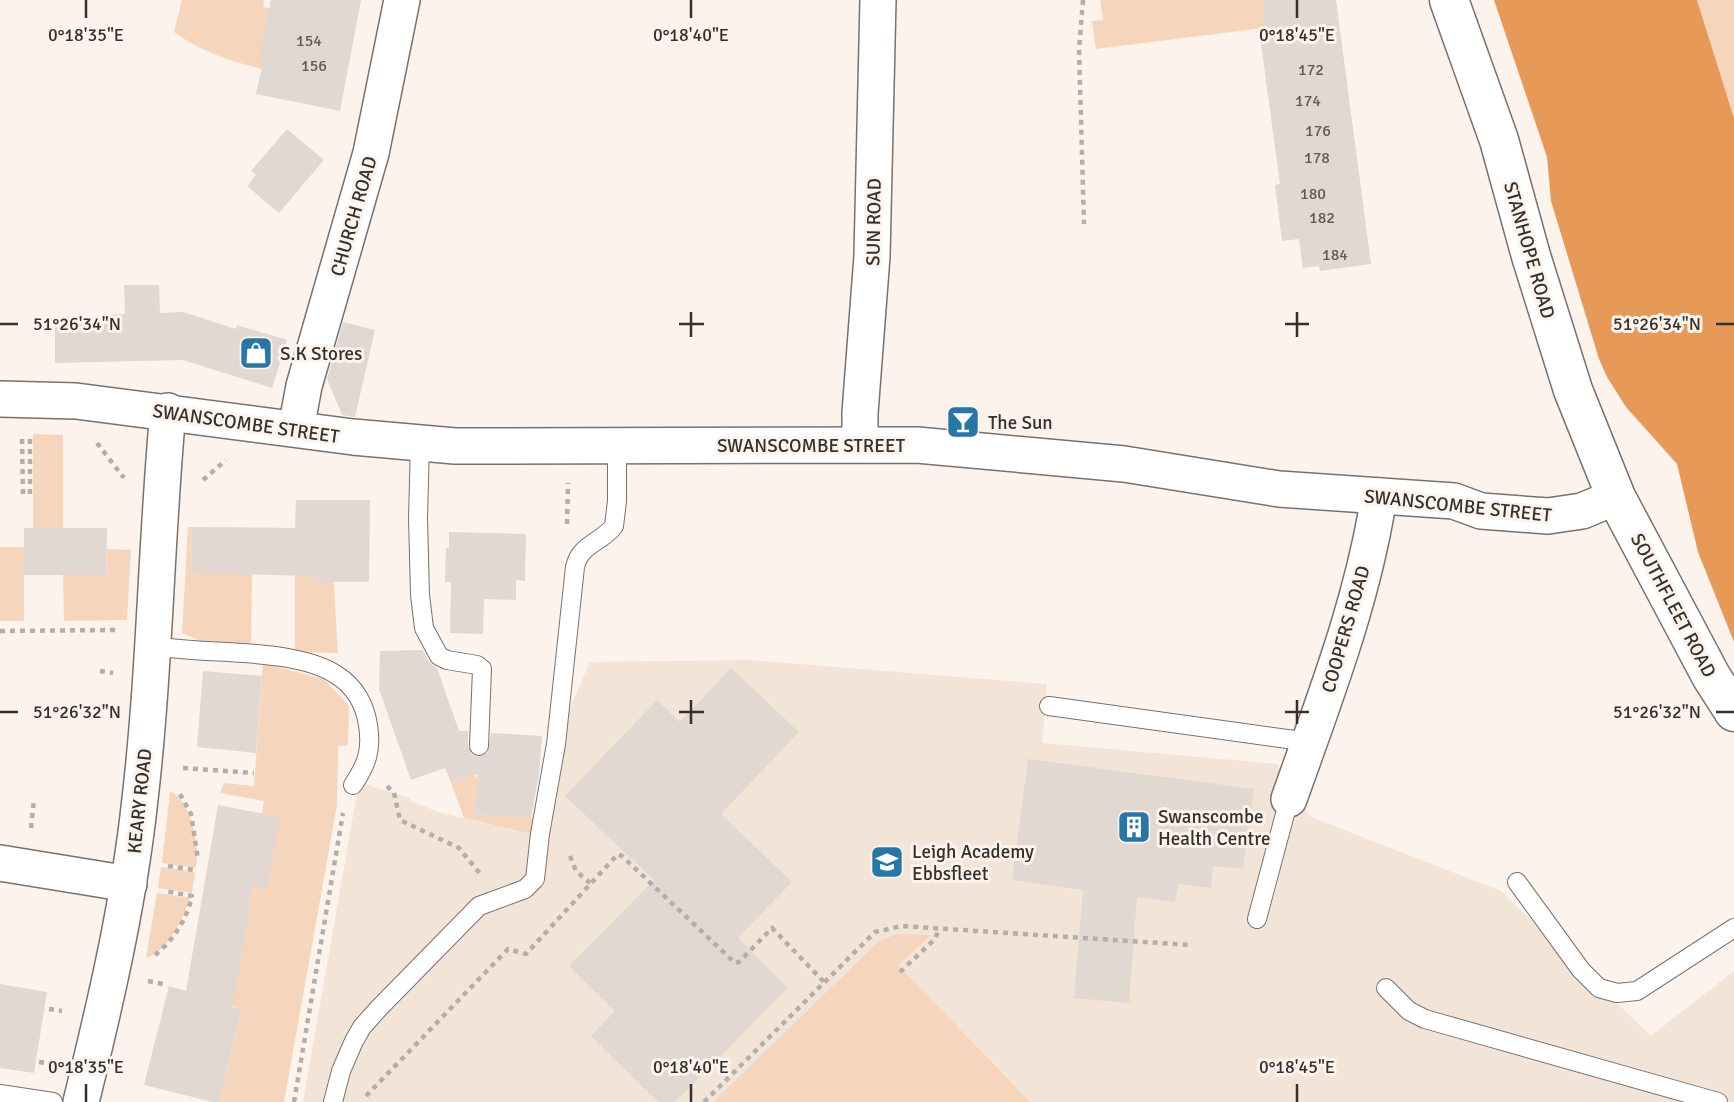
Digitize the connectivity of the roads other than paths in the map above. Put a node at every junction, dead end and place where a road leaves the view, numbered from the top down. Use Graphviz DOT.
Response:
graph roads {
  1 [pos="402,0"];
  2 [pos="878,0"];
  3 [pos="1449,0"];
  4 [pos="0,399"];
  5 [pos="168,411"];
  6 [pos="296,429"];
  7 [pos="420,443"];
  8 [pos="860,444"];
  9 [pos="617,447"];
  10 [pos="1379,496"];
  11 [pos="1616,497"];
  12 [pos="153,639"];
  13 [pos="1049,706"];
  14 [pos="1734,712"];
  15 [pos="1309,742"];
  16 [pos="479,746"];
  17 [pos="358,778"];
  18 [pos="1289,799"];
  19 [pos="0,863"];
  20 [pos="1517,881"];
  21 [pos="145,887"];
  22 [pos="1257,919"];
  23 [pos="1734,928"];
  24 [pos="1386,988"];
  25 [pos="0,1094"];
  26 [pos="53,1102"];
  27 [pos="81,1102"];
  28 [pos="333,1102"];
  29 [pos="1718,1102"];
  1 -- 6 [label="street, CHURCH ROAD"];
  2 -- 8 [label="street, SUN ROAD"];
  3 -- 11 [label="main road, STANHOPE ROAD"];
  4 -- 5 [label="street, SWANSCOMBE STREET"];
  5 -- 6 [label="street, SWANSCOMBE STREET"];
  5 -- 12 [label="street, KEARY ROAD"];
  6 -- 7 [label="street, SWANSCOMBE STREET"];
  7 -- 9 [label="street, SWANSCOMBE STREET"];
  7 -- 16 [label="lane"];
  8 -- 9 [label="street, SWANSCOMBE STREET"];
  8 -- 10 [label="street, SWANSCOMBE STREET"];
  9 -- 28 [label="lane"];
  10 -- 11 [label="street, SWANSCOMBE STREET"];
  10 -- 15 [label="street, COOPERS ROAD"];
  11 -- 14 [label="main road, SOUTHFLEET ROAD"];
  12 -- 17 [label="lane"];
  12 -- 21 [label="street, KEARY ROAD"];
  13 -- 15 [label="lane"];
  15 -- 18 [label="street, COOPERS ROAD"];
  18 -- 22 [label="lane"];
  19 -- 21 [label="street"];
  20 -- 23 [label="lane"];
  21 -- 27 [label="street, KEARY ROAD"];
  24 -- 29 [label="lane"];
  25 -- 26 [label="lane"];
}
